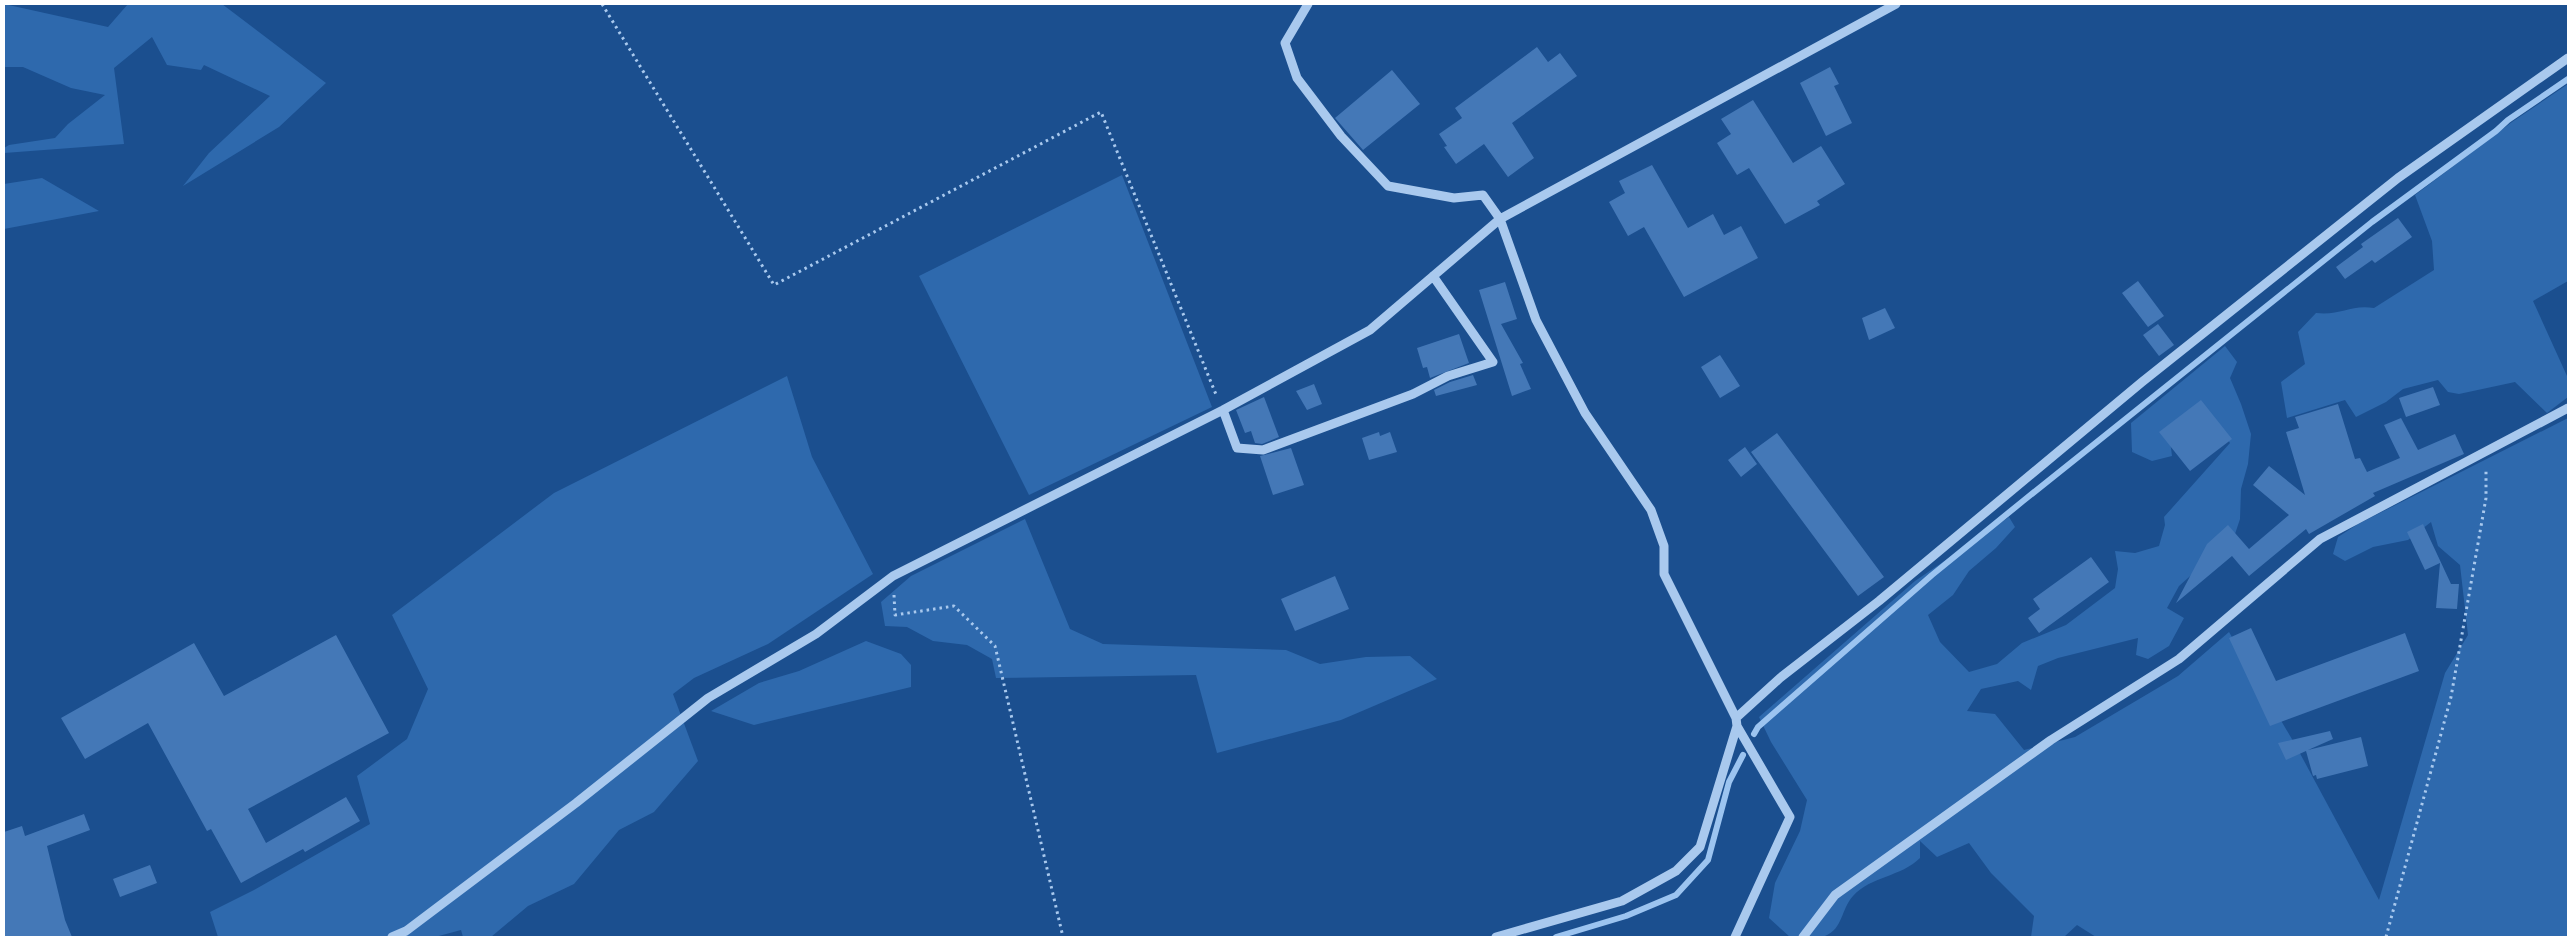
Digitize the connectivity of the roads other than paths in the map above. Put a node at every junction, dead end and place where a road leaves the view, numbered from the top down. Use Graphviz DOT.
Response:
graph roads {
  1 [pos="1308,4"];
  2 [pos="1896,4"];
  3 [pos="2568,58"];
  4 [pos="1500,218"];
  5 [pos="1433,276"];
  6 [pos="2568,408"];
  7 [pos="1223,410"];
  8 [pos="1736,722"];
  9 [pos="392,937"];
  10 [pos="1496,937"];
  11 [pos="1735,937"];
  12 [pos="1803,937"];
  1 -- 4 [label="street"];
  2 -- 4 [label="street"];
  3 -- 8 [label="street"];
  4 -- 5 [label="street"];
  4 -- 8 [label="street"];
  5 -- 7 [label="street"];
  5 -- 7 [label="street"];
  6 -- 12 [label="street"];
  7 -- 9 [label="street"];
  8 -- 10 [label="street"];
  8 -- 11 [label="street"];
}
